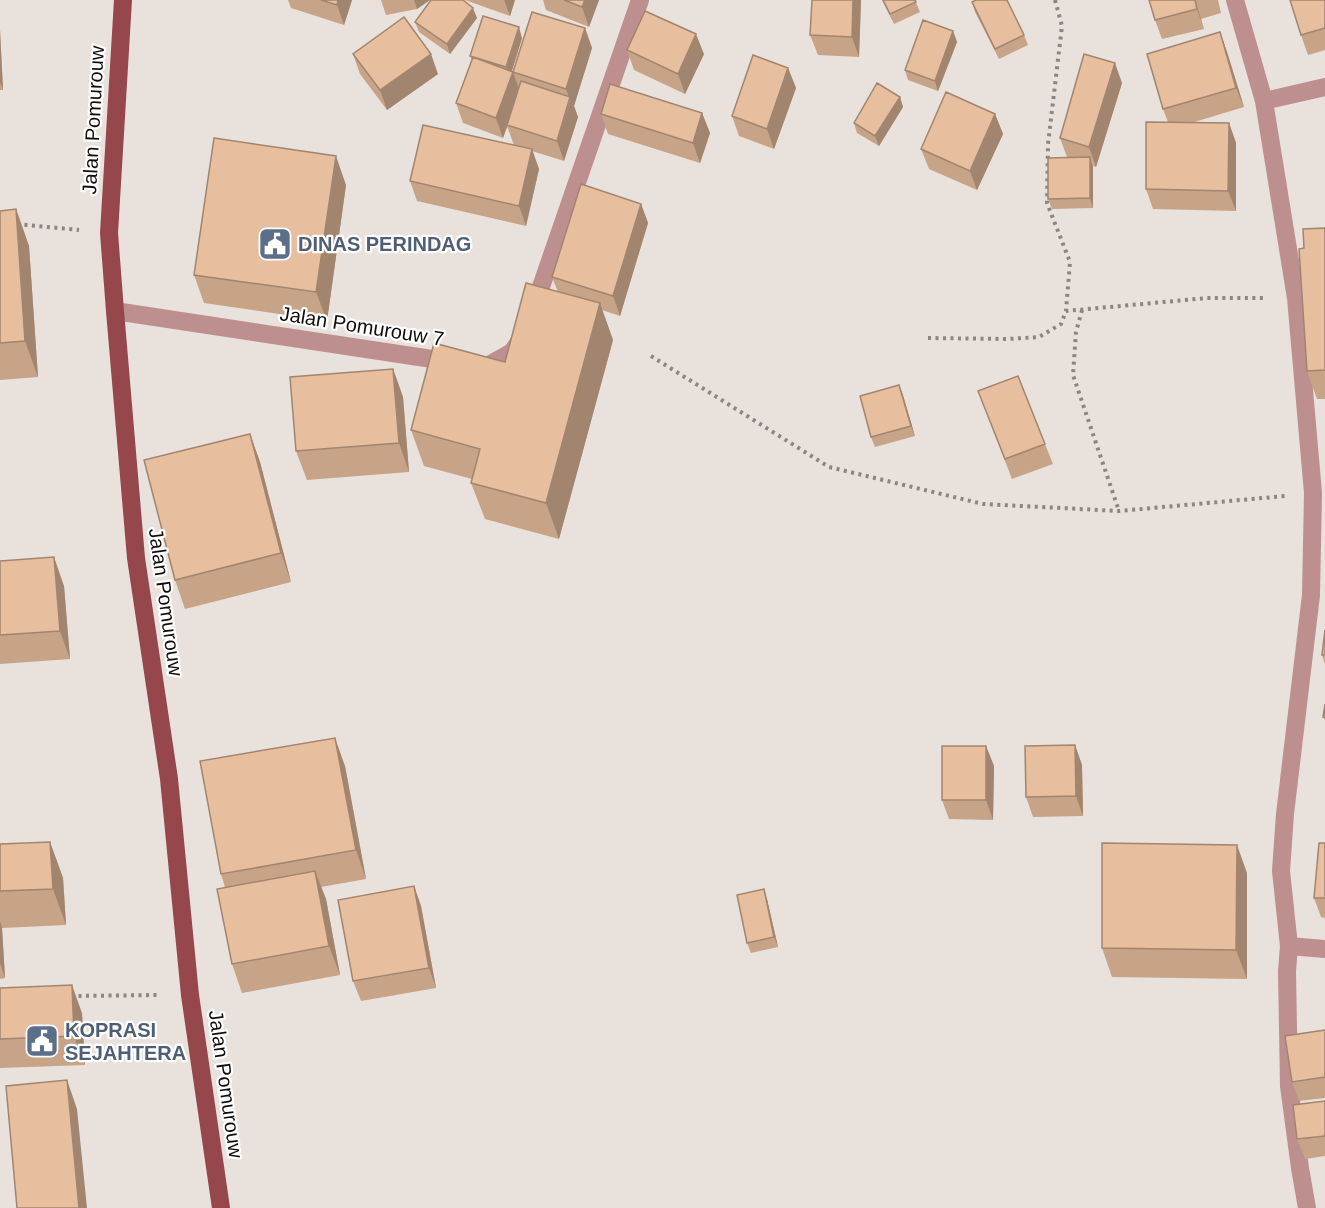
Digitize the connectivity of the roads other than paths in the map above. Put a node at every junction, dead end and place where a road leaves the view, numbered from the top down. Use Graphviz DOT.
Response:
graph roads {
  1 [pos="123,0"];
  2 [pos="640,0"];
  3 [pos="1235,0"];
  4 [pos="1325,87"];
  5 [pos="1264,101"];
  6 [pos="115,311"];
  7 [pos="1289,946"];
  8 [pos="1325,949"];
  9 [pos="221,1208"];
  10 [pos="1307,1208"];
  1 -- 6 [label="main road, Jalan Pomurouw"];
  2 -- 6 [label="street, Jalan Pomurouw 7"];
  3 -- 5 [label="street"];
  4 -- 5 [label="street"];
  5 -- 7 [label="street"];
  6 -- 9 [label="main road, Jalan Pomurouw"];
  7 -- 8 [label="street"];
  7 -- 10 [label="street"];
}
